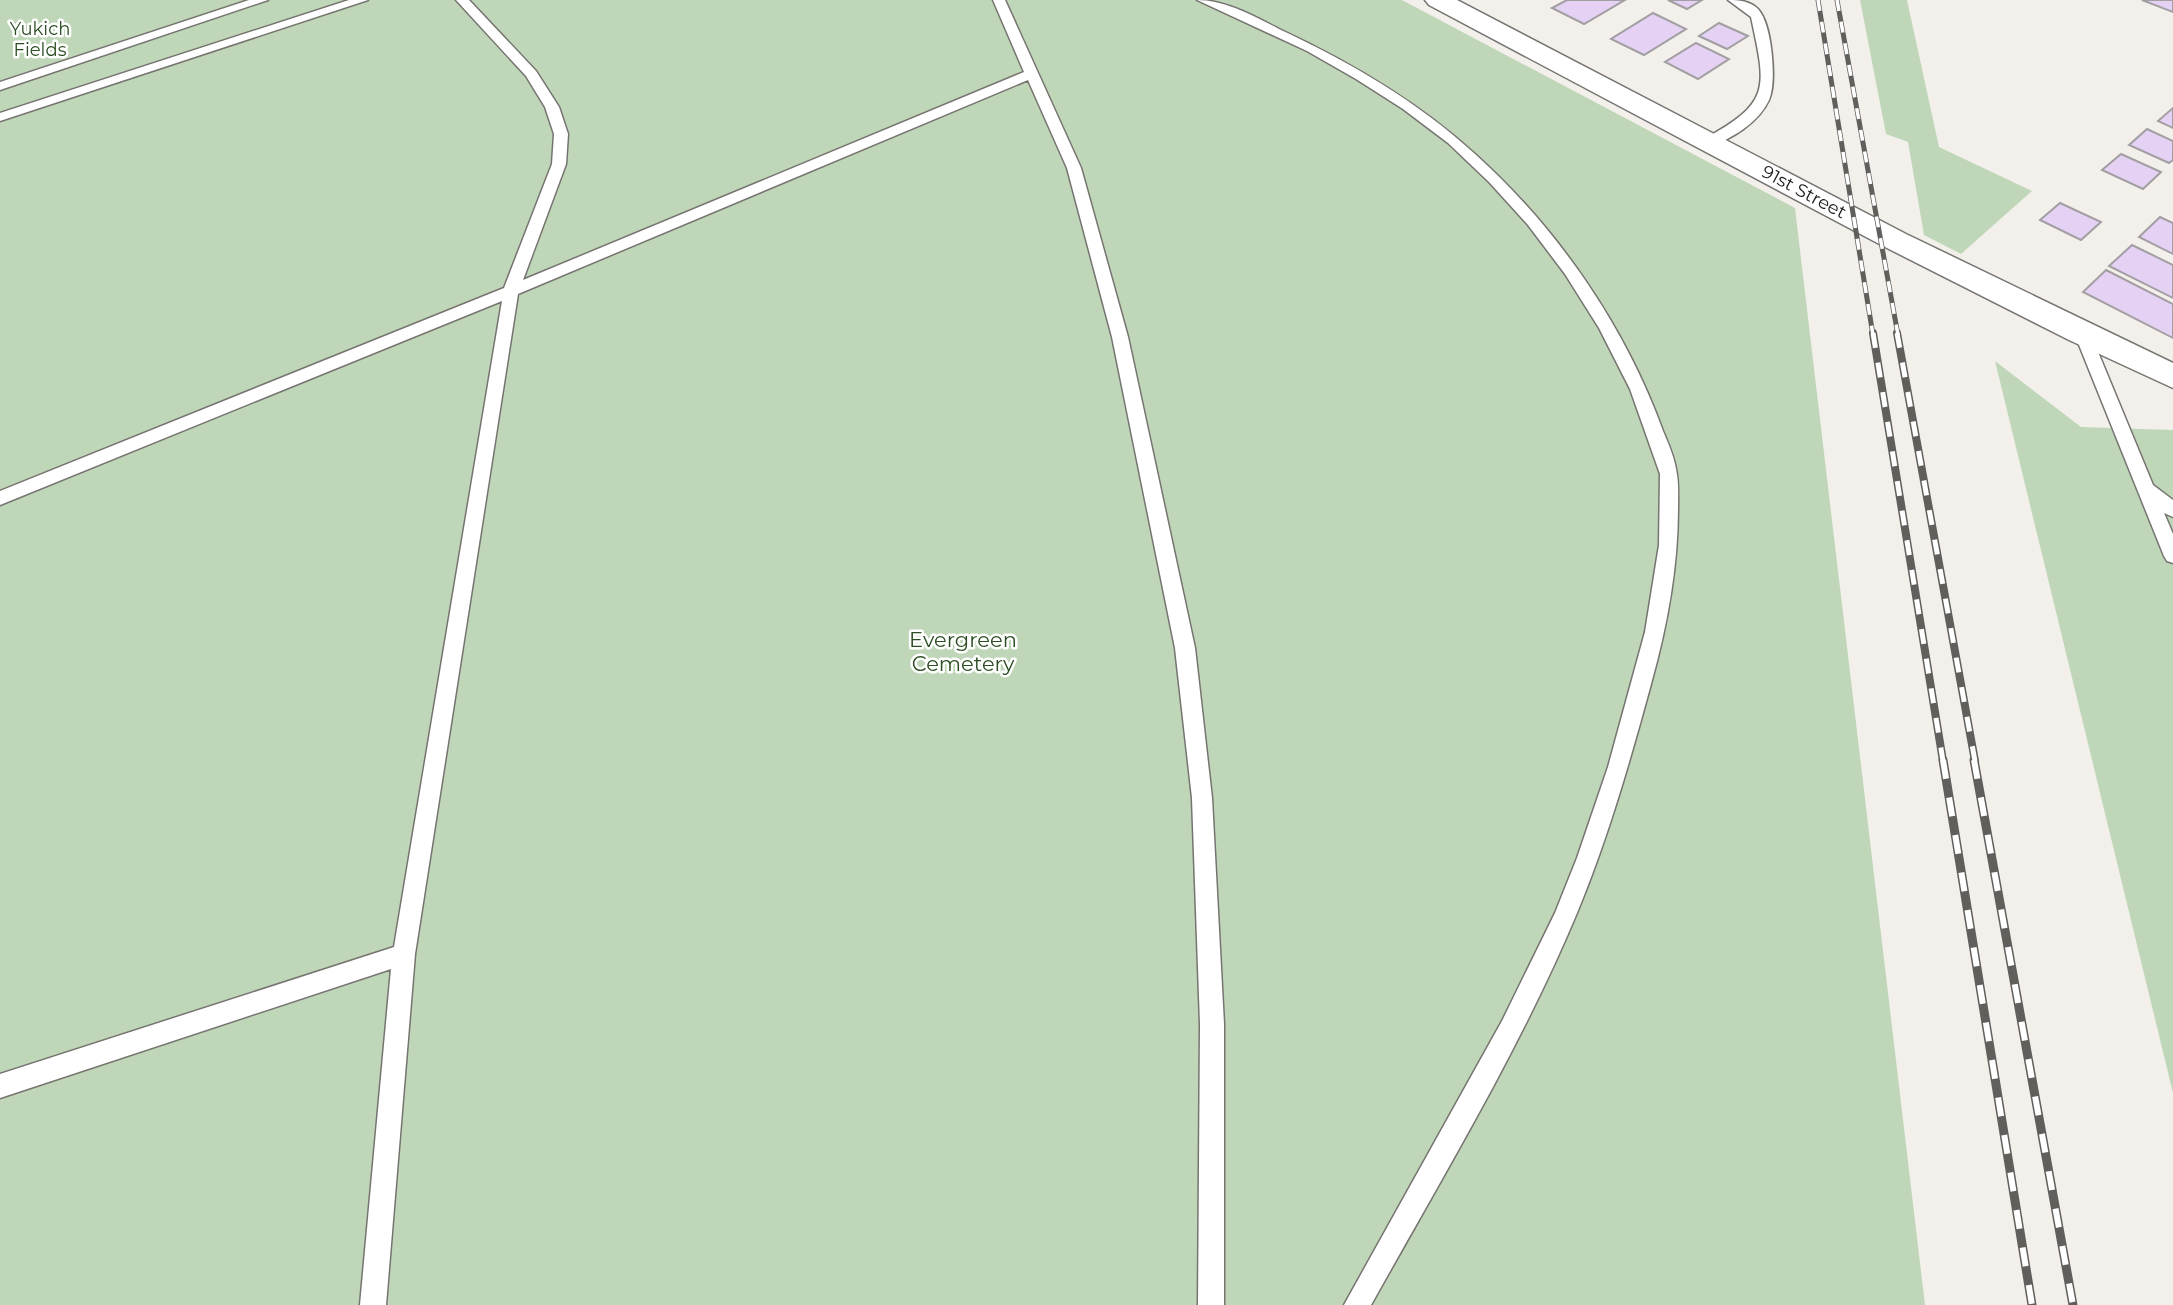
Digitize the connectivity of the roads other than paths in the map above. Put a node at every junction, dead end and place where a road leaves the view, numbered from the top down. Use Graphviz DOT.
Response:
graph roads {
  1 [pos="262,0"];
  2 [pos="362,0"];
  3 [pos="462,0"];
  4 [pos="999,0"];
  5 [pos="1203,0"];
  6 [pos="1438,0"];
  7 [pos="1734,0"];
  8 [pos="1754,5"];
  9 [pos="1031,74"];
  10 [pos="0,86"];
  11 [pos="0,117"];
  12 [pos="1709,142"];
  13 [pos="511,291"];
  14 [pos="2083,335"];
  15 [pos="2173,377"];
  16 [pos="2146,490"];
  17 [pos="0,498"];
  18 [pos="2173,510"];
  19 [pos="2173,556"];
  20 [pos="404,954"];
  21 [pos="0,1086"];
  22 [pos="373,1305"];
  23 [pos="1211,1305"];
  24 [pos="1357,1305"];
  1 -- 10 [label="lane"];
  2 -- 11 [label="lane"];
  3 -- 13 [label="lane"];
  4 -- 9 [label="lane"];
  5 -- 24 [label="lane"];
  6 -- 12 [label="street, 91st Street"];
  7 -- 8 [label="lane"];
  8 -- 12 [label="lane"];
  9 -- 13 [label="lane"];
  9 -- 23 [label="lane"];
  12 -- 14 [label="street, 91st Street"];
  13 -- 17 [label="lane"];
  13 -- 20 [label="lane"];
  14 -- 15 [label="street, 91st Street"];
  14 -- 16 [label="lane"];
  16 -- 18 [label="lane"];
  16 -- 19 [label="lane"];
  20 -- 21 [label="lane"];
  20 -- 22 [label="lane"];
}
